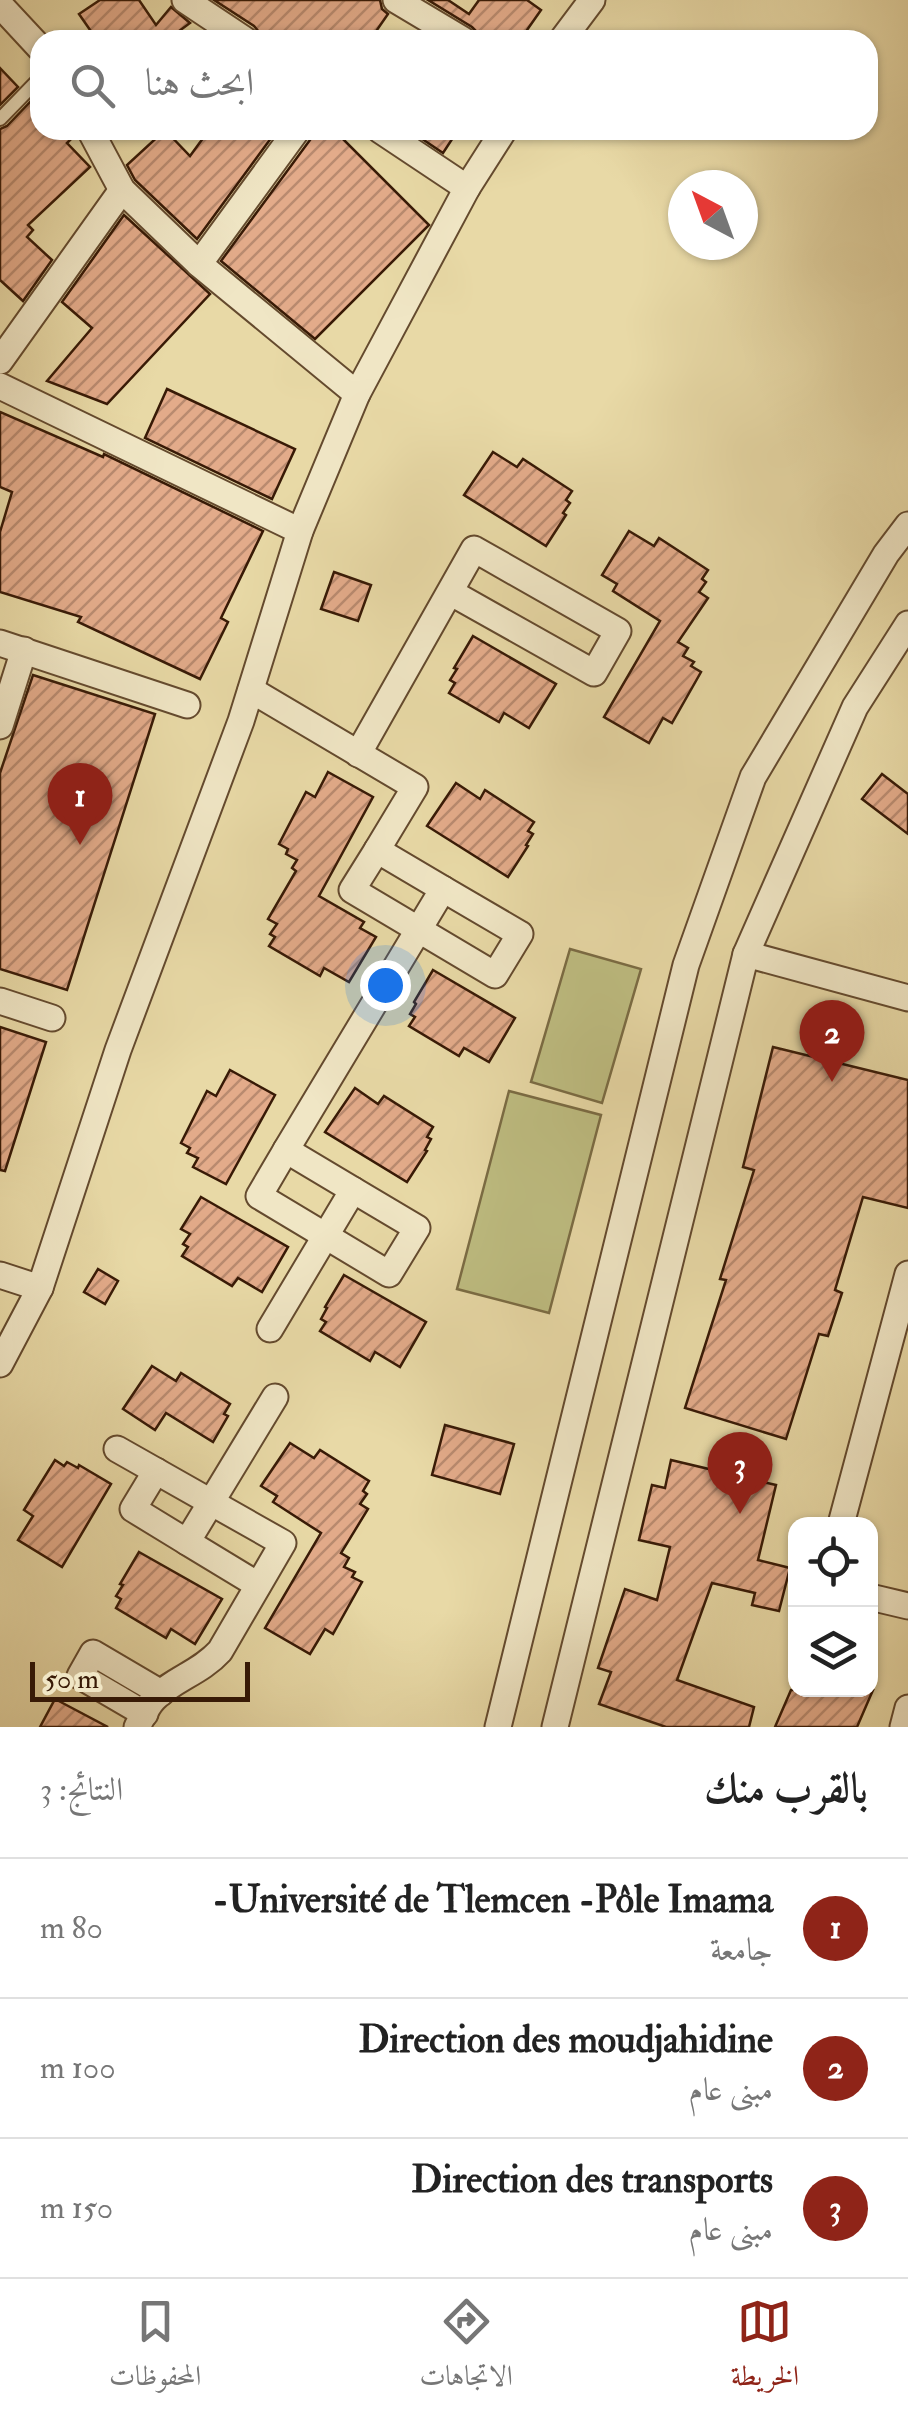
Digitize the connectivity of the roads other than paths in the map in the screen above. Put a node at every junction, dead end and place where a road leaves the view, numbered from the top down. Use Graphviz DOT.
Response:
graph roads {
  1 [pos="185,0"];
  2 [pos="396,0"];
  3 [pos="587,2"];
  4 [pos="0,5"];
  5 [pos="230,30"];
  6 [pos="446,30"];
  7 [pos="569,30"];
  8 [pos="30,37"];
  9 [pos="30,88"];
  10 [pos="0,119"];
  11 [pos="95,140"];
  12 [pos="290,140"];
  13 [pos="395,140"];
  14 [pos="498,140"];
  15 [pos="467,188"];
  16 [pos="122,190"];
  17 [pos="200,264"];
  18 [pos="0,361"];
  19 [pos="0,386"];
  20 [pos="357,394"];
  21 [pos="908,526"];
  22 [pos="300,531"];
  23 [pos="450,592"];
  24 [pos="908,624"];
  25 [pos="12,646"];
  26 [pos="251,690"];
  27 [pos="187,705"];
  28 [pos="0,726"];
  29 [pos="358,754"];
  30 [pos="377,850"];
  31 [pos="443,889"];
  32 [pos="418,930"];
  33 [pos="746,954"];
  34 [pos="908,998"];
  35 [pos="0,1002"];
  36 [pos="52,1018"];
  37 [pos="286,1150"];
  38 [pos="354,1190"];
  39 [pos="326,1236"];
  40 [pos="908,1274"];
  41 [pos="0,1275"];
  42 [pos="40,1288"];
  43 [pos="270,1329"];
  44 [pos="0,1364"];
  45 [pos="275,1396"];
  46 [pos="116,1449"];
  47 [pos="156,1471"];
  48 [pos="211,1503"];
  49 [pos="844,1517"];
  50 [pos="187,1542"];
  51 [pos="258,1585"];
  52 [pos="878,1599"];
  53 [pos="908,1606"];
  54 [pos="908,1708"];
  55 [pos="148,1711"];
  56 [pos="559,1726"];
  57 [pos="498,1727"];
  58 [pos="903,1727"];
  1 -- 5 [label="street"];
  2 -- 6 [label="street"];
  3 -- 7 [label="street"];
  4 -- 8 [label="street"];
  9 -- 10 [label="lane"];
  11 -- 16 [label="street"];
  12 -- 17 [label="street"];
  13 -- 15 [label="street"];
  14 -- 15 [label="street"];
  15 -- 20 [label="street"];
  16 -- 17 [label="street"];
  16 -- 18 [label="street"];
  17 -- 20 [label="street"];
  19 -- 22 [label="street"];
  20 -- 22 [label="street"];
  21 -- 57 [label="street"];
  22 -- 26 [label="street"];
  23 -- 23 [label="street"];
  23 -- 29 [label="street"];
  24 -- 33 [label="street"];
  25 -- 27 [label="street"];
  25 -- 28 [label="street"];
  26 -- 29 [label="street"];
  26 -- 42 [label="street"];
  29 -- 30 [label="street"];
  30 -- 31 [label="street"];
  30 -- 32 [label="street"];
  31 -- 32 [label="street"];
  31 -- 32 [label="street"];
  32 -- 37 [label="street"];
  33 -- 34 [label="street"];
  33 -- 56 [label="street"];
  35 -- 36 [label="street"];
  37 -- 38 [label="street"];
  37 -- 39 [label="street"];
  38 -- 39 [label="street"];
  38 -- 39 [label="street"];
  39 -- 43 [label="street"];
  40 -- 49 [label="street"];
  41 -- 42 [label="street"];
  42 -- 44 [label="street"];
  45 -- 48 [label="street"];
  46 -- 47 [label="street"];
  47 -- 48 [label="street"];
  47 -- 50 [label="street"];
  48 -- 50 [label="street"];
  48 -- 51 [label="street"];
  50 -- 51 [label="street"];
  51 -- 55 [label="street"];
  52 -- 53 [label="street"];
  54 -- 58 [label="street"];
}
